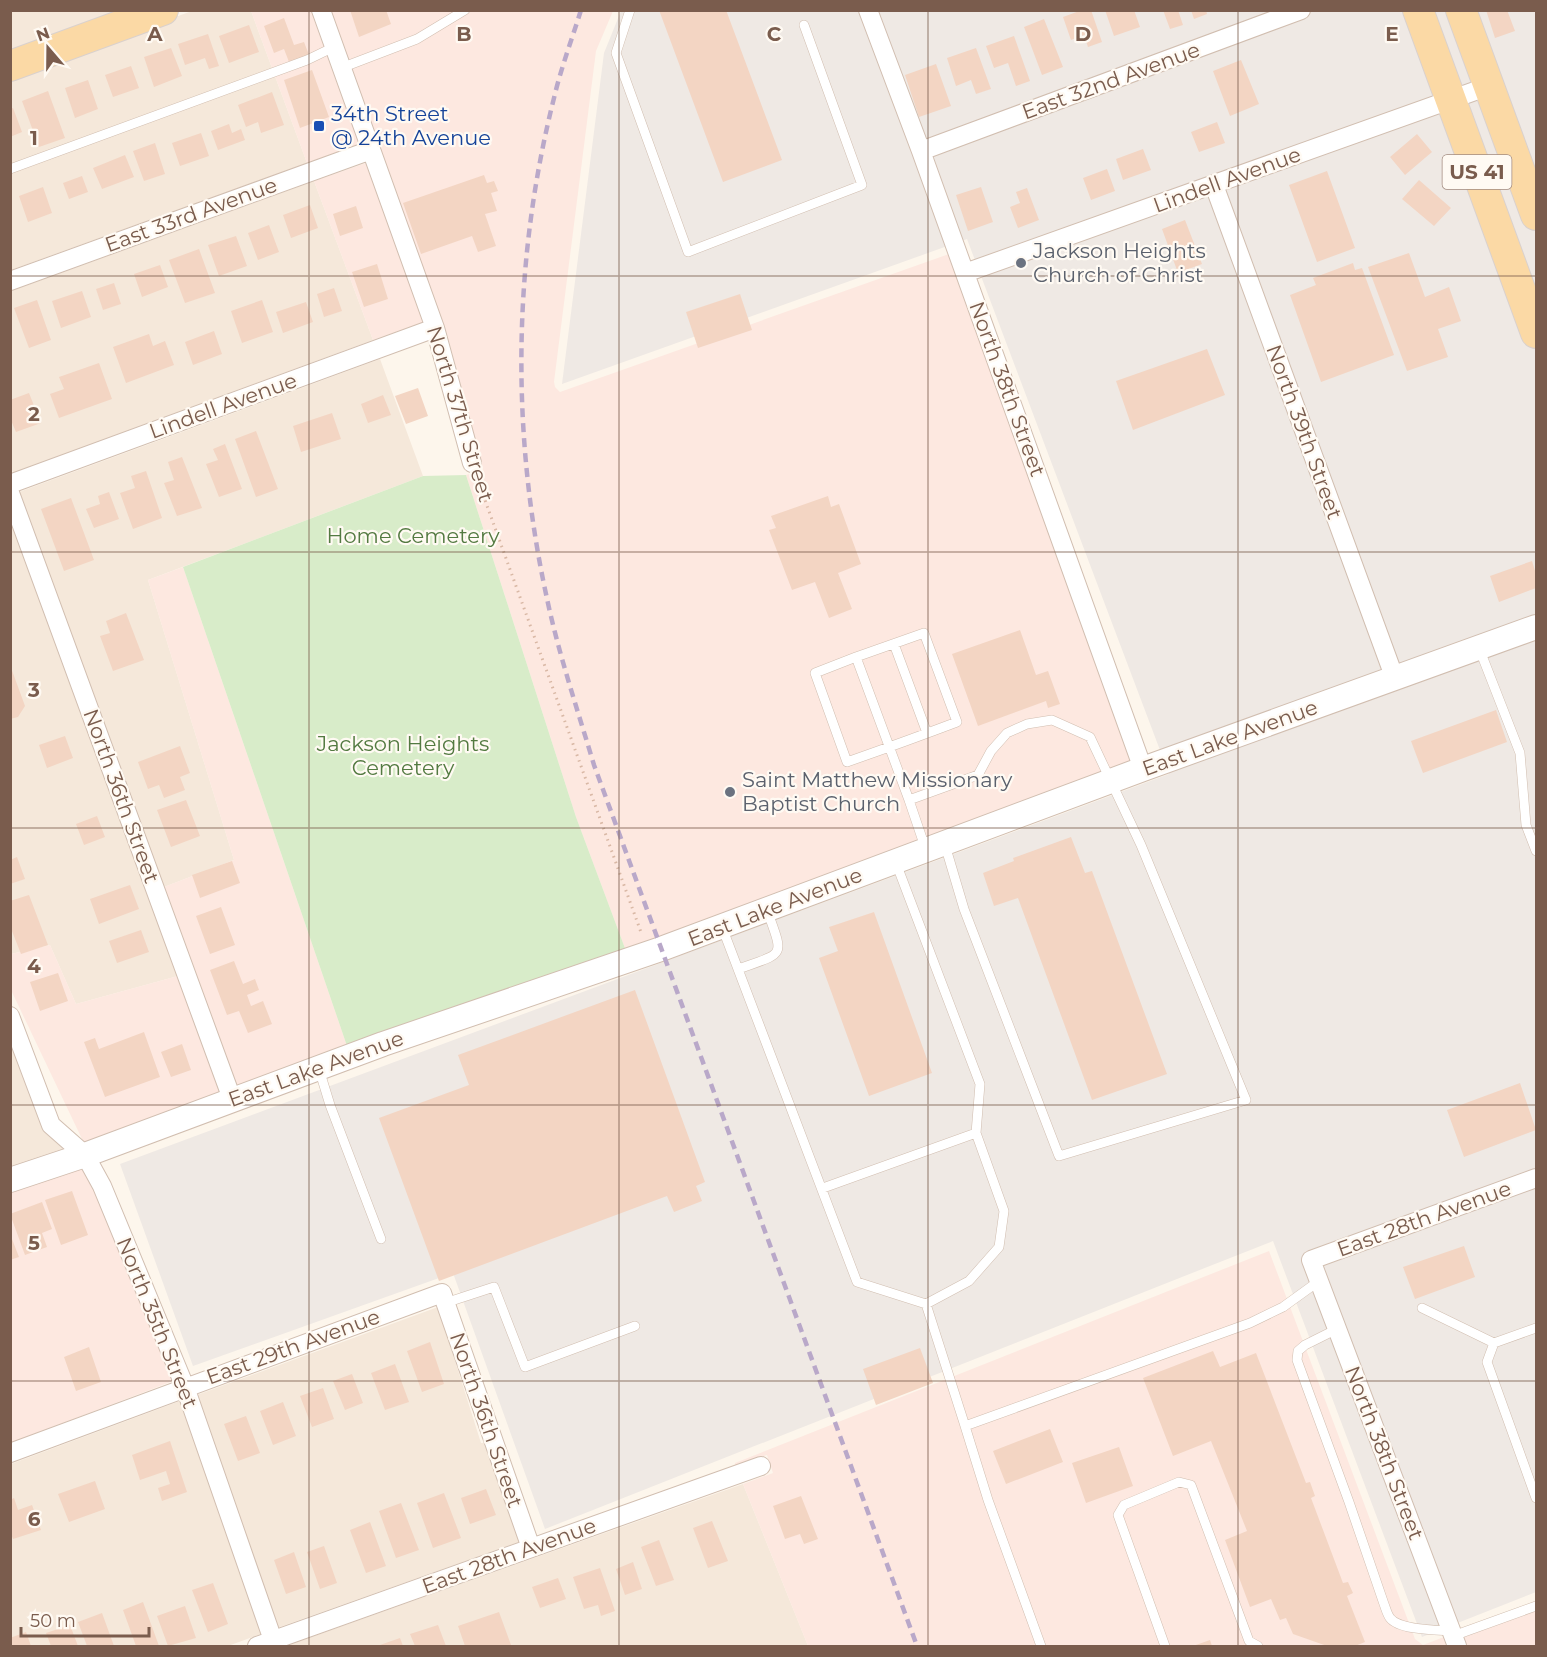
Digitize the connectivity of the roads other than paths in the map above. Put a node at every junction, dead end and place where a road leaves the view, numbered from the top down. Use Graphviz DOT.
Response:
graph roads {
  1 [pos="163,10"];
  2 [pos="321,10"];
  3 [pos="465,10"];
  4 [pos="630,10"];
  5 [pos="868,10"];
  6 [pos="1301,10"];
  7 [pos="1418,10"];
  8 [pos="1461,10"];
  9 [pos="804,25"];
  10 [pos="334,47"];
  11 [pos="10,66"];
  12 [pos="341,68"];
  13 [pos="1489,86"];
  14 [pos="1451,99"];
  15 [pos="371,150"];
  16 [pos="921,151"];
  17 [pos="10,169"];
  18 [pos="1214,185"];
  19 [pos="1536,215"];
  20 [pos="965,273"];
  21 [pos="10,281"];
  22 [pos="435,328"];
  23 [pos="1536,333"];
  24 [pos="472,463"];
  25 [pos="10,484"];
  26 [pos="10,493"];
  27 [pos="1536,627"];
  28 [pos="894,644"];
  29 [pos="1479,648"];
  30 [pos="856,657"];
  31 [pos="1395,679"];
  32 [pos="927,733"];
  33 [pos="890,747"];
  34 [pos="1143,769"];
  35 [pos="1111,781"];
  36 [pos="909,800"];
  37 [pos="935,846"];
  38 [pos="1536,851"];
  39 [pos="896,861"];
  40 [pos="767,910"];
  41 [pos="722,927"];
  42 [pos="738,969"];
  43 [pos="10,1016"];
  44 [pos="319,1067"];
  45 [pos="232,1099"];
  46 [pos="976,1133"];
  47 [pos="85,1155"];
  48 [pos="1536,1178"];
  49 [pos="10,1180"];
  50 [pos="823,1188"];
  51 [pos="381,1239"];
  52 [pos="1311,1260"];
  53 [pos="1319,1281"];
  54 [pos="444,1298"];
  55 [pos="926,1304"];
  56 [pos="1422,1308"];
  57 [pos="635,1326"];
  58 [pos="1536,1328"];
  59 [pos="1337,1329"];
  60 [pos="1494,1343"];
  61 [pos="185,1387"];
  62 [pos="965,1426"];
  63 [pos="10,1454"];
  64 [pos="761,1466"];
  65 [pos="1536,1498"];
  66 [pos="531,1548"];
  67 [pos="1536,1606"];
  68 [pos="1454,1638"];
  69 [pos="268,1645"];
  70 [pos="1041,1647"];
  71 [pos="1165,1647"];
  72 [pos="1258,1647"];
  1 -- 11 [label="main road"];
  2 -- 10 [label="street, North 37th Street"];
  3 -- 12 [label="lane"];
  4 -- 9 [label="lane"];
  5 -- 16 [label="street, North 38th Street"];
  6 -- 16 [label="street, East 32nd Avenue"];
  7 -- 14 [label="main road, US 41"];
  8 -- 13 [label="main road, US 41"];
  10 -- 12 [label="street, North 37th Street"];
  10 -- 17 [label="lane"];
  12 -- 15 [label="street, North 37th Street"];
  13 -- 14 [label="street, Lindell Avenue"];
  13 -- 19 [label="main road, US 41"];
  14 -- 18 [label="street, Lindell Avenue"];
  14 -- 23 [label="main road, US 41"];
  15 -- 21 [label="street, East 33rd Avenue"];
  15 -- 22 [label="street, North 37th Street"];
  16 -- 20 [label="street, North 38th Street"];
  18 -- 20 [label="street, Lindell Avenue"];
  18 -- 31 [label="street, North 39th Street"];
  20 -- 34 [label="street, North 38th Street"];
  22 -- 24 [label="street, North 37th Street"];
  22 -- 25 [label="street, Lindell Avenue"];
  26 -- 45 [label="street, North 36th Street"];
  27 -- 29 [label="street, East Lake Avenue"];
  28 -- 30 [label="lane"];
  28 -- 32 [label="lane"];
  28 -- 32 [label="lane"];
  29 -- 31 [label="street, East Lake Avenue"];
  29 -- 38 [label="lane"];
  30 -- 33 [label="lane"];
  30 -- 33 [label="lane"];
  31 -- 34 [label="street, East Lake Avenue"];
  32 -- 33 [label="lane"];
  33 -- 36 [label="lane"];
  34 -- 35 [label="street, East Lake Avenue"];
  35 -- 36 [label="lane"];
  35 -- 37 [label="street, East Lake Avenue"];
  35 -- 37 [label="lane"];
  36 -- 37 [label="lane"];
  37 -- 39 [label="street, East Lake Avenue"];
  39 -- 40 [label="street, East Lake Avenue"];
  39 -- 46 [label="lane"];
  40 -- 41 [label="street, East Lake Avenue"];
  40 -- 42 [label="lane"];
  41 -- 42 [label="lane"];
  41 -- 44 [label="street, East Lake Avenue"];
  42 -- 50 [label="lane"];
  43 -- 47 [label="street, North 35th Street"];
  44 -- 45 [label="street, East Lake Avenue"];
  44 -- 51 [label="lane"];
  45 -- 47 [label="street, East Lake Avenue"];
  46 -- 50 [label="lane"];
  46 -- 55 [label="lane"];
  47 -- 49 [label="street, East Lake Avenue"];
  47 -- 61 [label="street, North 35th Street"];
  48 -- 52 [label="street, East 28th Avenue"];
  50 -- 55 [label="lane"];
  52 -- 53 [label="street, North 38th Street"];
  53 -- 59 [label="street, North 38th Street"];
  53 -- 62 [label="lane"];
  54 -- 57 [label="lane"];
  54 -- 61 [label="street, East 29th Avenue"];
  54 -- 66 [label="street, North 36th Street"];
  55 -- 62 [label="lane"];
  56 -- 60 [label="lane"];
  58 -- 60 [label="lane"];
  59 -- 68 [label="street, North 38th Street"];
  59 -- 68 [label="lane"];
  60 -- 65 [label="lane"];
  61 -- 63 [label="street, East 29th Avenue"];
  61 -- 69 [label="street, North 35th Street"];
  62 -- 70 [label="lane"];
  64 -- 66 [label="street, East 28th Avenue"];
  66 -- 69 [label="street, East 28th Avenue"];
  67 -- 68 [label="lane"];
  71 -- 72 [label="lane"];
}
